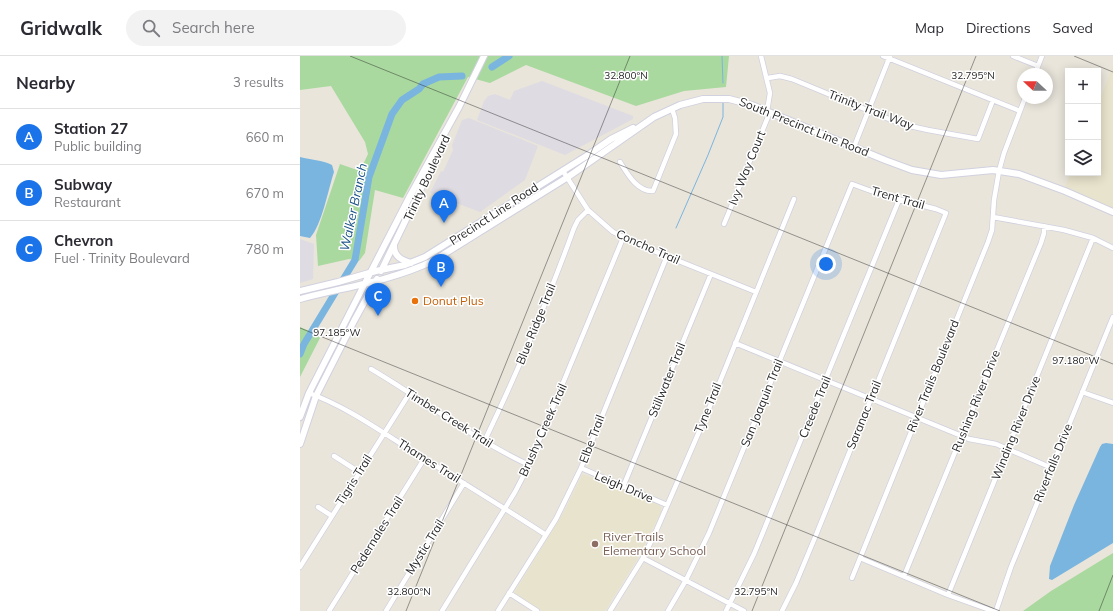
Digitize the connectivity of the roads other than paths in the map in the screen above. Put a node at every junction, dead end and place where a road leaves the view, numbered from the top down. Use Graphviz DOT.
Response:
graph roads {
  1 [pos="484,56"];
  2 [pos="761,56"];
  3 [pos="883,56"];
  4 [pos="1013,56"];
  5 [pos="1042,56"];
  6 [pos="890,57"];
  7 [pos="1038,66"];
  8 [pos="768,78"];
  9 [pos="993,100"];
  10 [pos="1023,104"];
  11 [pos="459,107"];
  12 [pos="672,109"];
  13 [pos="868,111"];
  14 [pos="1020,111"];
  15 [pos="769,112"];
  16 [pos="654,117"];
  17 [pos="854,147"];
  18 [pos="620,162"];
  19 [pos="999,170"];
  20 [pos="563,171"];
  21 [pos="568,177"];
  22 [pos="849,192"];
  23 [pos="523,195"];
  24 [pos="794,199"];
  25 [pos="898,200"];
  26 [pos="588,210"];
  27 [pos="1113,212"];
  28 [pos="993,217"];
  29 [pos="944,219"];
  30 [pos="724,224"];
  31 [pos="1044,226"];
  32 [pos="462,233"];
  33 [pos="478,233"];
  34 [pos="623,238"];
  35 [pos="1093,238"];
  36 [pos="466,241"];
  37 [pos="394,246"];
  38 [pos="1113,248"];
  39 [pos="667,256"];
  40 [pos="411,263"];
  41 [pos="382,270"];
  42 [pos="371,273"];
  43 [pos="711,274"];
  44 [pos="376,280"];
  45 [pos="365,283"];
  46 [pos="300,291"];
  47 [pos="756,292"];
  48 [pos="300,300"];
  49 [pos="1113,317"];
  50 [pos="735,343"];
  51 [pos="779,361"];
  52 [pos="371,369"];
  53 [pos="826,380"];
  54 [pos="1082,392"];
  55 [pos="309,394"];
  56 [pos="409,394"];
  57 [pos="316,396"];
  58 [pos="871,398"];
  59 [pos="1113,403"];
  60 [pos="917,417"];
  61 [pos="300,418"];
  62 [pos="385,432"];
  63 [pos="962,436"];
  64 [pos="485,440"];
  65 [pos="300,444"];
  66 [pos="1008,449"];
  67 [pos="334,456"];
  68 [pos="424,459"];
  69 [pos="529,465"];
  70 [pos="581,468"];
  71 [pos="1052,468"];
  72 [pos="359,472"];
  73 [pos="464,483"];
  74 [pos="623,487"];
  75 [pos="667,505"];
  76 [pos="318,507"];
  77 [pos="506,508"];
  78 [pos="332,516"];
  79 [pos="546,535"];
  80 [pos="643,558"];
  81 [pos="860,558"];
  82 [pos="301,563"];
  83 [pos="904,576"];
  84 [pos="852,578"];
  85 [pos="686,580"];
  86 [pos="509,593"];
  87 [pos="948,595"];
  88 [pos="730,603"];
  89 [pos="329,611"];
  90 [pos="386,611"];
  91 [pos="442,611"];
  92 [pos="498,611"];
  93 [pos="537,611"];
  94 [pos="610,611"];
  95 [pos="668,611"];
  96 [pos="726,611"];
  97 [pos="744,611"];
  98 [pos="782,611"];
  99 [pos="994,611"];
  1 -- 11 [label="main road, Trinity Boulevard"];
  2 -- 8 [label="street, Ivy Way Court"];
  3 -- 6 [label="street"];
  4 -- 7 [label="street"];
  5 -- 7 [label="street"];
  6 -- 9 [label="street"];
  6 -- 13 [label="street"];
  8 -- 13 [label="street, Trinity Trail Way"];
  8 -- 15 [label="street, Ivy Way Court"];
  9 -- 13 [label="street, Trinity Trail Way"];
  9 -- 14 [label="street"];
  10 -- 14 [label="street, River Trails Boulevard"];
  11 -- 37 [label="main road, Trinity Boulevard"];
  11 -- 42 [label="main road, Trinity Boulevard"];
  12 -- 15 [label="main road, South Precinct Line Road"];
  12 -- 16 [label="main road, South Precinct Line Road"];
  12 -- 18 [label="street"];
  13 -- 17 [label="street"];
  14 -- 19 [label="street, River Trails Boulevard"];
  15 -- 17 [label="main road, South Precinct Line Road"];
  15 -- 30 [label="street, Ivy Way Court"];
  16 -- 20 [label="main road, Precinct Line Road"];
  16 -- 21 [label="main road, South Precinct Line Road"];
  17 -- 19 [label="main road, South Precinct Line Road"];
  19 -- 27 [label="main road, South Precinct Line Road"];
  19 -- 28 [label="street, River Trails Boulevard"];
  20 -- 21 [label="street, Concho Trail"];
  20 -- 23 [label="main road, Precinct Line Road"];
  21 -- 26 [label="street, Concho Trail"];
  21 -- 33 [label="main road, South Precinct Line Road"];
  22 -- 25 [label="street, Trent Trail"];
  22 -- 51 [label="street, San Joaquin Trail"];
  23 -- 32 [label="main road, Precinct Line Road"];
  23 -- 33 [label="main road"];
  24 -- 47 [label="street, Tyne Trail"];
  25 -- 29 [label="street, Trent Trail"];
  25 -- 53 [label="street, Creede Trail"];
  26 -- 34 [label="street, Concho Trail"];
  26 -- 64 [label="street, Blue Ridge Trail"];
  28 -- 31 [label="street"];
  28 -- 60 [label="street, River Trails Boulevard"];
  29 -- 58 [label="street, Saranac Trail"];
  31 -- 35 [label="street"];
  31 -- 63 [label="street, Rushing River Drive"];
  32 -- 36 [label="main road"];
  32 -- 40 [label="main road, Precinct Line Road"];
  33 -- 36 [label="main road, South Precinct Line Road"];
  34 -- 39 [label="street, Concho Trail"];
  34 -- 69 [label="street, Brushy Creek Trail"];
  35 -- 38 [label="street"];
  35 -- 66 [label="street, Winding River Drive"];
  36 -- 44 [label="main road, South Precinct Line Road"];
  37 -- 40 [label="main road"];
  37 -- 41 [label="main road, Trinity Boulevard"];
  39 -- 43 [label="street, Concho Trail"];
  39 -- 70 [label="street, Elbe Trail"];
  40 -- 41 [label="main road, Precinct Line Road"];
  41 -- 42 [label="main road, Precinct Line Road"];
  41 -- 44 [label="main road, Trinity Boulevard"];
  42 -- 45 [label="main road, Trinity Boulevard"];
  42 -- 46 [label="main road, Precinct Line Road"];
  43 -- 47 [label="street, Concho Trail"];
  43 -- 74 [label="street, Stillwater Trail"];
  44 -- 45 [label="main road, South Precinct Line Road"];
  44 -- 57 [label="main road, Trinity Boulevard"];
  45 -- 48 [label="main road"];
  45 -- 55 [label="main road, Trinity Boulevard"];
  47 -- 50 [label="street, Tyne Trail"];
  49 -- 54 [label="street, Riverfalls Drive"];
  50 -- 51 [label="street"];
  50 -- 75 [label="street, Tyne Trail"];
  51 -- 53 [label="street"];
  51 -- 85 [label="street, San Joaquin Trail"];
  52 -- 56 [label="street, Timber Creek Trail"];
  53 -- 58 [label="street"];
  53 -- 88 [label="street, Creede Trail"];
  54 -- 59 [label="street"];
  54 -- 71 [label="street, Riverfalls Drive"];
  55 -- 57 [label="street, Thames Trail"];
  55 -- 61 [label="main road, Trinity Boulevard"];
  56 -- 62 [label="street, Tigris Trail"];
  56 -- 64 [label="street, Timber Creek Trail"];
  57 -- 62 [label="street, Thames Trail"];
  57 -- 65 [label="main road, Trinity Boulevard"];
  58 -- 60 [label="street"];
  58 -- 98 [label="street, Saranac Trail"];
  60 -- 63 [label="street"];
  60 -- 81 [label="street, River Trails Boulevard"];
  62 -- 68 [label="street, Thames Trail"];
  62 -- 72 [label="street, Tigris Trail"];
  63 -- 66 [label="street"];
  63 -- 83 [label="street, Rushing River Drive"];
  64 -- 69 [label="street, Timber Creek Trail"];
  66 -- 71 [label="street"];
  66 -- 87 [label="street, Winding River Drive"];
  67 -- 72 [label="street"];
  68 -- 73 [label="street, Thames Trail"];
  68 -- 89 [label="street, Pedernales Trail"];
  69 -- 77 [label="street, Brushy Creek Trail"];
  70 -- 74 [label="street, Leigh Drive"];
  70 -- 79 [label="street, Elbe Trail"];
  71 -- 99 [label="street, Riverfalls Drive"];
  72 -- 78 [label="street, Tigris Trail"];
  73 -- 77 [label="street, Thames Trail"];
  73 -- 90 [label="street, Mystic Trail"];
  74 -- 75 [label="street, Leigh Drive"];
  75 -- 80 [label="street, Tyne Trail"];
  76 -- 78 [label="street"];
  77 -- 79 [label="street, Thames Trail"];
  77 -- 91 [label="street, Brushy Creek Trail"];
  78 -- 82 [label="street, Tigris Trail"];
  79 -- 86 [label="street, Elbe Trail"];
  80 -- 85 [label="street"];
  80 -- 94 [label="street, Tyne Trail"];
  81 -- 83 [label="street"];
  81 -- 84 [label="street, River Trails Boulevard"];
  83 -- 87 [label="street"];
  85 -- 88 [label="street"];
  85 -- 95 [label="street, San Joaquin Trail"];
  86 -- 92 [label="street, Elbe Trail"];
  86 -- 93 [label="street"];
  87 -- 99 [label="street"];
  88 -- 96 [label="street, Creede Trail"];
  88 -- 97 [label="street"];
}
